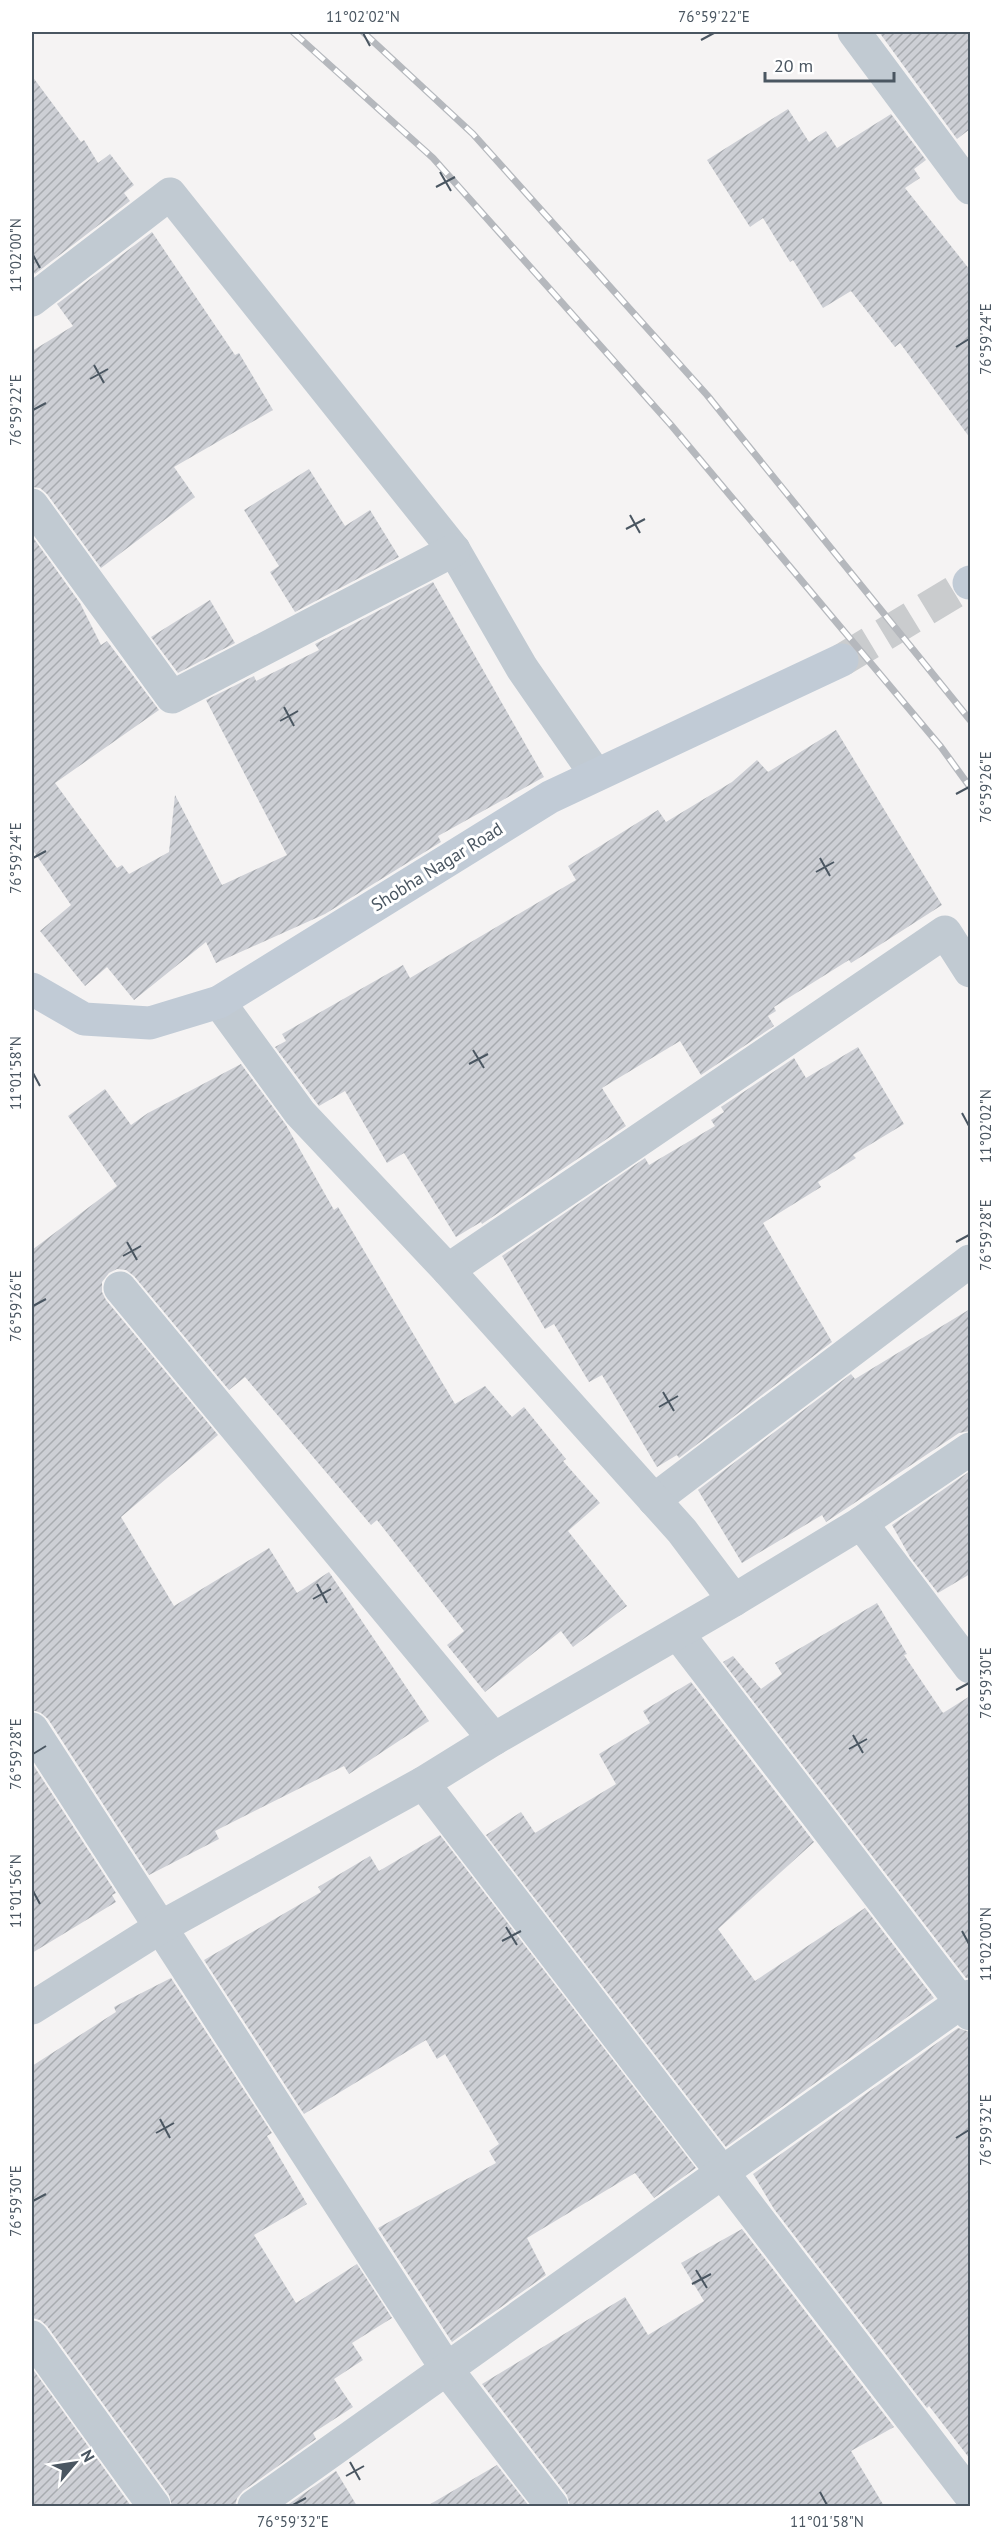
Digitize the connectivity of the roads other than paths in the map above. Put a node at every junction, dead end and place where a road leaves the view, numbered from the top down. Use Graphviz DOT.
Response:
graph roads {
  1 [pos="854,32"];
  2 [pos="970,188"];
  3 [pos="32,300"];
  4 [pos="32,505"];
  5 [pos="454,550"];
  6 [pos="842,660"];
  7 [pos="596,775"];
  8 [pos="970,971"];
  9 [pos="32,989"];
  10 [pos="219,1002"];
  11 [pos="970,1261"];
  12 [pos="448,1270"];
  13 [pos="120,1288"];
  14 [pos="970,1449"];
  15 [pos="654,1500"];
  16 [pos="861,1523"];
  17 [pos="734,1600"];
  18 [pos="678,1634"];
  19 [pos="970,1667"];
  20 [pos="32,1729"];
  21 [pos="494,1739"];
  22 [pos="423,1783"];
  23 [pos="161,1927"];
  24 [pos="967,2004"];
  25 [pos="32,2007"];
  26 [pos="720,2171"];
  27 [pos="32,2337"];
  28 [pos="448,2371"];
  29 [pos="970,2495"];
  30 [pos="154,2506"];
  31 [pos="254,2506"];
  32 [pos="552,2506"];
  1 -- 2 [label="street"];
  3 -- 5 [label="street"];
  4 -- 5 [label="street"];
  5 -- 7 [label="street"];
  6 -- 7 [label="street, Shobha Nagar Road"];
  7 -- 10 [label="street, Shobha Nagar Road"];
  8 -- 12 [label="street"];
  9 -- 10 [label="street, Shobha Nagar Road"];
  10 -- 12 [label="street"];
  11 -- 15 [label="street"];
  12 -- 15 [label="street"];
  13 -- 21 [label="street"];
  14 -- 16 [label="street"];
  15 -- 17 [label="street"];
  16 -- 17 [label="street"];
  16 -- 19 [label="street"];
  17 -- 18 [label="street"];
  18 -- 21 [label="street"];
  18 -- 24 [label="street"];
  20 -- 23 [label="street"];
  21 -- 22 [label="street"];
  22 -- 23 [label="street"];
  22 -- 26 [label="street"];
  23 -- 25 [label="street"];
  23 -- 28 [label="street"];
  24 -- 26 [label="street"];
  26 -- 28 [label="street"];
  26 -- 29 [label="street"];
  27 -- 30 [label="street"];
  28 -- 31 [label="street"];
  28 -- 32 [label="street"];
}
